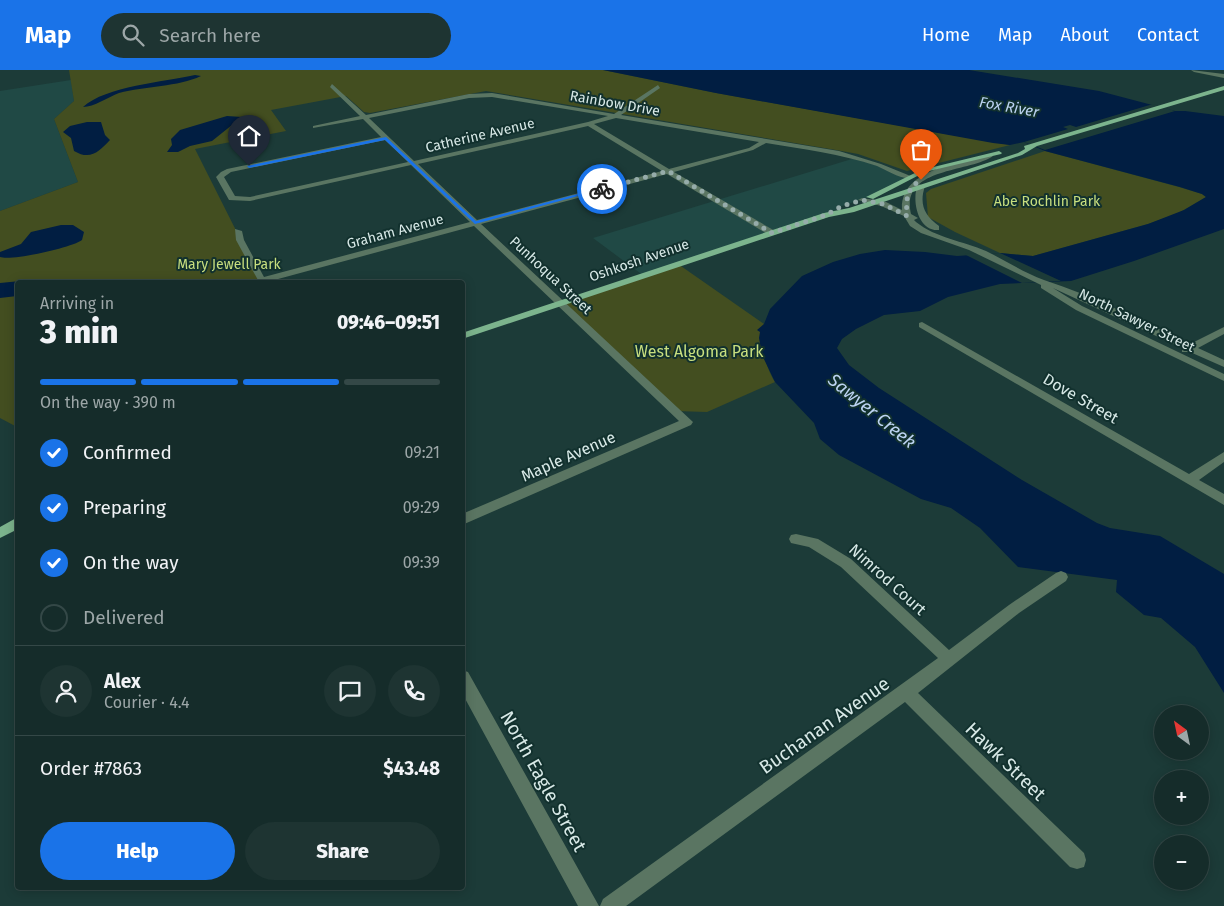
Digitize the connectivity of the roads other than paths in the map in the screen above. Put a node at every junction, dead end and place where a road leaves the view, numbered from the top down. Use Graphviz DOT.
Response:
graph roads {
  1 [pos="1194,70"];
  2 [pos="1224,76"];
  3 [pos="332,86"];
  4 [pos="658,87"];
  5 [pos="1224,88"];
  6 [pos="615,116"];
  7 [pos="365,117"];
  8 [pos="589,124"];
  9 [pos="315,127"];
  10 [pos="386,138"];
  11 [pos="764,141"];
  12 [pos="1034,146"];
  13 [pos="990,156"];
  14 [pos="413,163"];
  15 [pos="668,171"];
  16 [pos="909,177"];
  17 [pos="922,186"];
  18 [pos="908,191"];
  19 [pos="862,200"];
  20 [pos="875,202"];
  21 [pos="856,208"];
  22 [pos="826,215"];
  23 [pos="907,216"];
  24 [pos="475,223"];
  25 [pos="919,228"];
  26 [pos="936,228"];
  27 [pos="238,231"];
  28 [pos="772,233"];
  29 [pos="962,244"];
  30 [pos="261,280"];
  31 [pos="266,280"];
  32 [pos="1041,282"];
  33 [pos="561,304"];
  34 [pos="922,325"];
  35 [pos="1224,330"];
  36 [pos="465,335"];
  37 [pos="1190,348"];
  38 [pos="1177,355"];
  39 [pos="1224,364"];
  40 [pos="1224,378"];
  41 [pos="687,422"];
  42 [pos="1224,456"];
  43 [pos="1190,480"];
  44 [pos="1224,500"];
  45 [pos="465,519"];
  46 [pos="15,521"];
  47 [pos="0,523"];
  48 [pos="15,523"];
  49 [pos="0,534"];
  50 [pos="796,539"];
  51 [pos="1061,577"];
  52 [pos="949,658"];
  53 [pos="465,682"];
  54 [pos="906,692"];
  55 [pos="1077,860"];
  56 [pos="589,906"];
  57 [pos="610,906"];
  1 -- 2 [label="street"];
  3 -- 7 [label="street, Punhoqua Street"];
  4 -- 6 [label="street, Catherine Avenue"];
  5 -- 12 [label="main road, Oshkosh Avenue"];
  6 -- 7 [label="street, Rainbow Drive"];
  6 -- 8 [label="street, Catherine Avenue"];
  6 -- 11 [label="street, Rainbow Drive"];
  7 -- 9 [label="street, Rainbow Drive"];
  7 -- 10 [label="street, Punhoqua Street"];
  8 -- 14 [label="street, Catherine Avenue"];
  8 -- 15 [label="street"];
  10 -- 14 [label="street, Punhoqua Street"];
  10 -- 14 [label="street, Catherine Avenue"];
  11 -- 15 [label="street, Graham Avenue"];
  11 -- 16 [label="street, Rainbow Drive"];
  12 -- 13 [label="main road, Oshkosh Avenue"];
  12 -- 17 [label="main road, Oshkosh Avenue"];
  13 -- 16 [label="main road, Oshkosh Avenue"];
  13 -- 18 [label="street"];
  14 -- 24 [label="street, Punhoqua Street"];
  15 -- 24 [label="street, Graham Avenue"];
  15 -- 28 [label="street"];
  16 -- 19 [label="main road, Oshkosh Avenue"];
  17 -- 18 [label="main road, Oshkosh Avenue"];
  17 -- 26 [label="street"];
  18 -- 20 [label="main road, Oshkosh Avenue"];
  18 -- 23 [label="street"];
  19 -- 20 [label="street, North Sawyer Street"];
  19 -- 22 [label="main road, Oshkosh Avenue"];
  20 -- 21 [label="main road, Oshkosh Avenue"];
  20 -- 23 [label="street, North Sawyer Street"];
  21 -- 22 [label="main road, Oshkosh Avenue"];
  21 -- 25 [label="street"];
  22 -- 28 [label="main road, Oshkosh Avenue"];
  23 -- 25 [label="street, North Sawyer Street"];
  23 -- 26 [label="street, North Sawyer Street"];
  24 -- 31 [label="street, Graham Avenue"];
  24 -- 33 [label="street, Punhoqua Street"];
  25 -- 29 [label="street, North Sawyer Street"];
  26 -- 29 [label="street, North Sawyer Street"];
  27 -- 30 [label="street"];
  28 -- 33 [label="main road, Oshkosh Avenue"];
  29 -- 32 [label="street, North Sawyer Street"];
  32 -- 37 [label="street, North Sawyer Street"];
  32 -- 38 [label="street, North Sawyer Street"];
  33 -- 36 [label="main road, Oshkosh Avenue"];
  33 -- 41 [label="street, Punhoqua Street"];
  34 -- 43 [label="street, Dove Street"];
  35 -- 37 [label="street"];
  37 -- 38 [label="street"];
  37 -- 39 [label="street, North Sawyer Street"];
  38 -- 40 [label="street, North Sawyer Street"];
  41 -- 45 [label="street, Maple Avenue"];
  42 -- 43 [label="street"];
  43 -- 44 [label="street, Dove Street"];
  46 -- 47 [label="main road"];
  48 -- 49 [label="main road"];
  50 -- 52 [label="street, Nimrod Court"];
  51 -- 52 [label="street, Buchanan Avenue"];
  52 -- 54 [label="street, Buchanan Avenue"];
  53 -- 56 [label="street, North Eagle Street"];
  54 -- 55 [label="street, Hawk Street"];
  54 -- 57 [label="street, Buchanan Avenue"];
}
